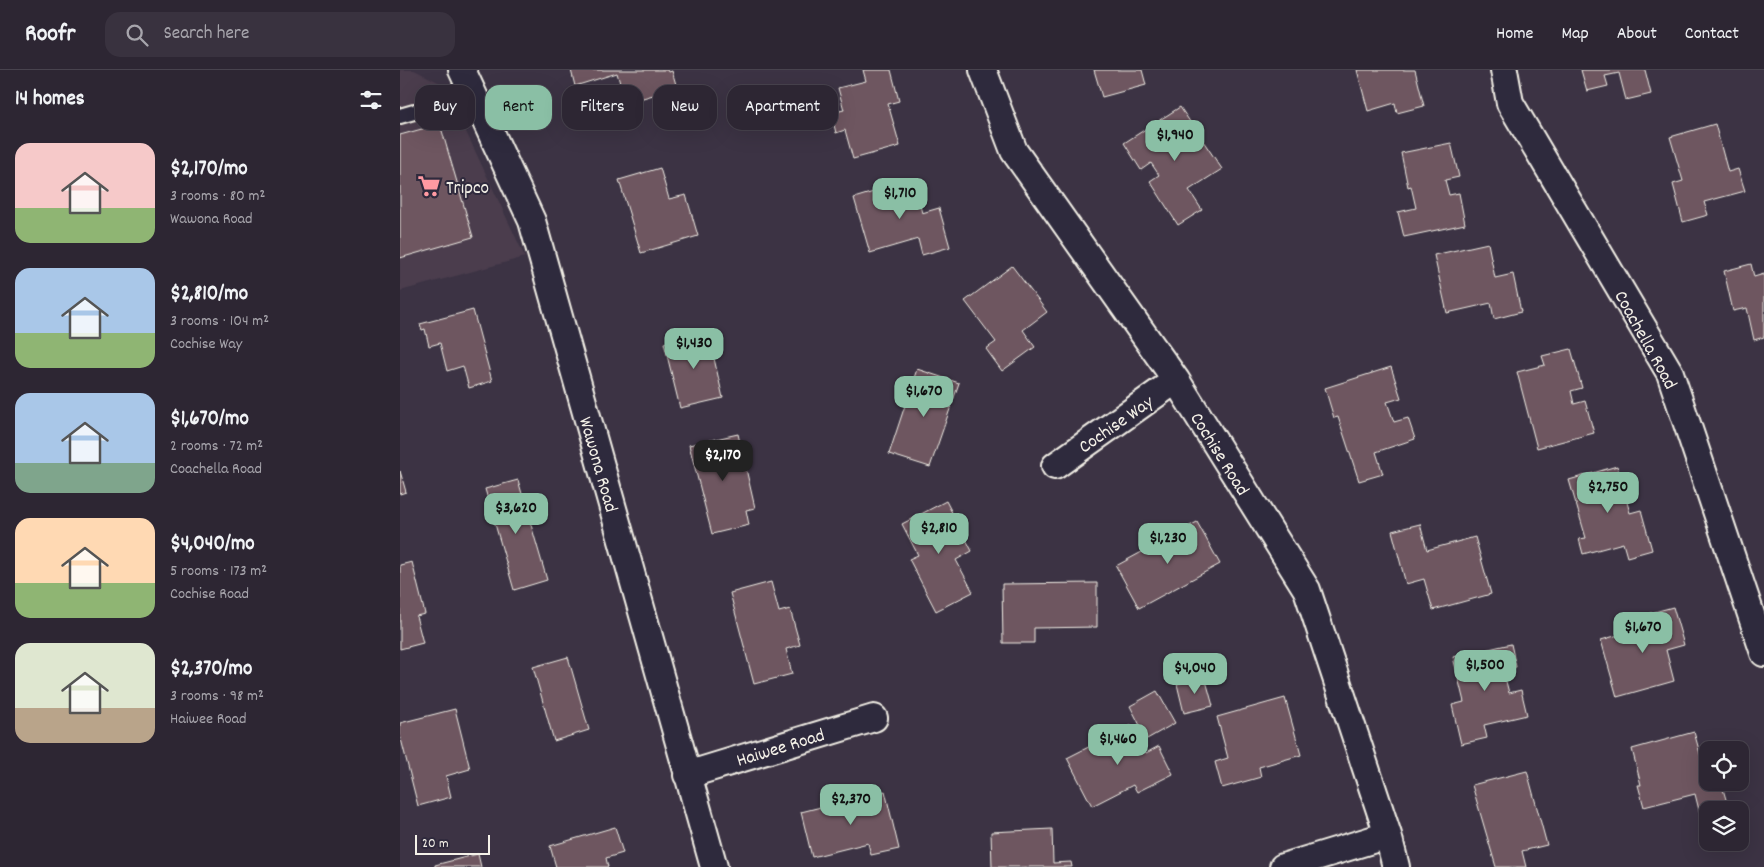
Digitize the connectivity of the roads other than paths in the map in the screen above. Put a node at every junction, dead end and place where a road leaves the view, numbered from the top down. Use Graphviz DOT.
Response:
graph roads {
  1 [pos="462,70"];
  2 [pos="983,70"];
  3 [pos="1504,70"];
  4 [pos="414,112"];
  5 [pos="400,116"];
  6 [pos="1176,380"];
  7 [pos="1054,466"];
  8 [pos="1764,653"];
  9 [pos="874,718"];
  10 [pos="687,775"];
  11 [pos="1388,835"];
  12 [pos="714,867"];
  13 [pos="1283,867"];
  14 [pos="1396,867"];
  1 -- 10 [label="street, Wawona Road"];
  2 -- 6 [label="street, Cochise Road"];
  3 -- 8 [label="street, Coachella Road"];
  4 -- 5 [label="lane"];
  6 -- 7 [label="street, Cochise Way"];
  6 -- 11 [label="street, Cochise Road"];
  9 -- 10 [label="street, Haiwee Road"];
  10 -- 12 [label="street, Wawona Road"];
  11 -- 13 [label="street"];
  11 -- 14 [label="street, Cochise Road"];
}
